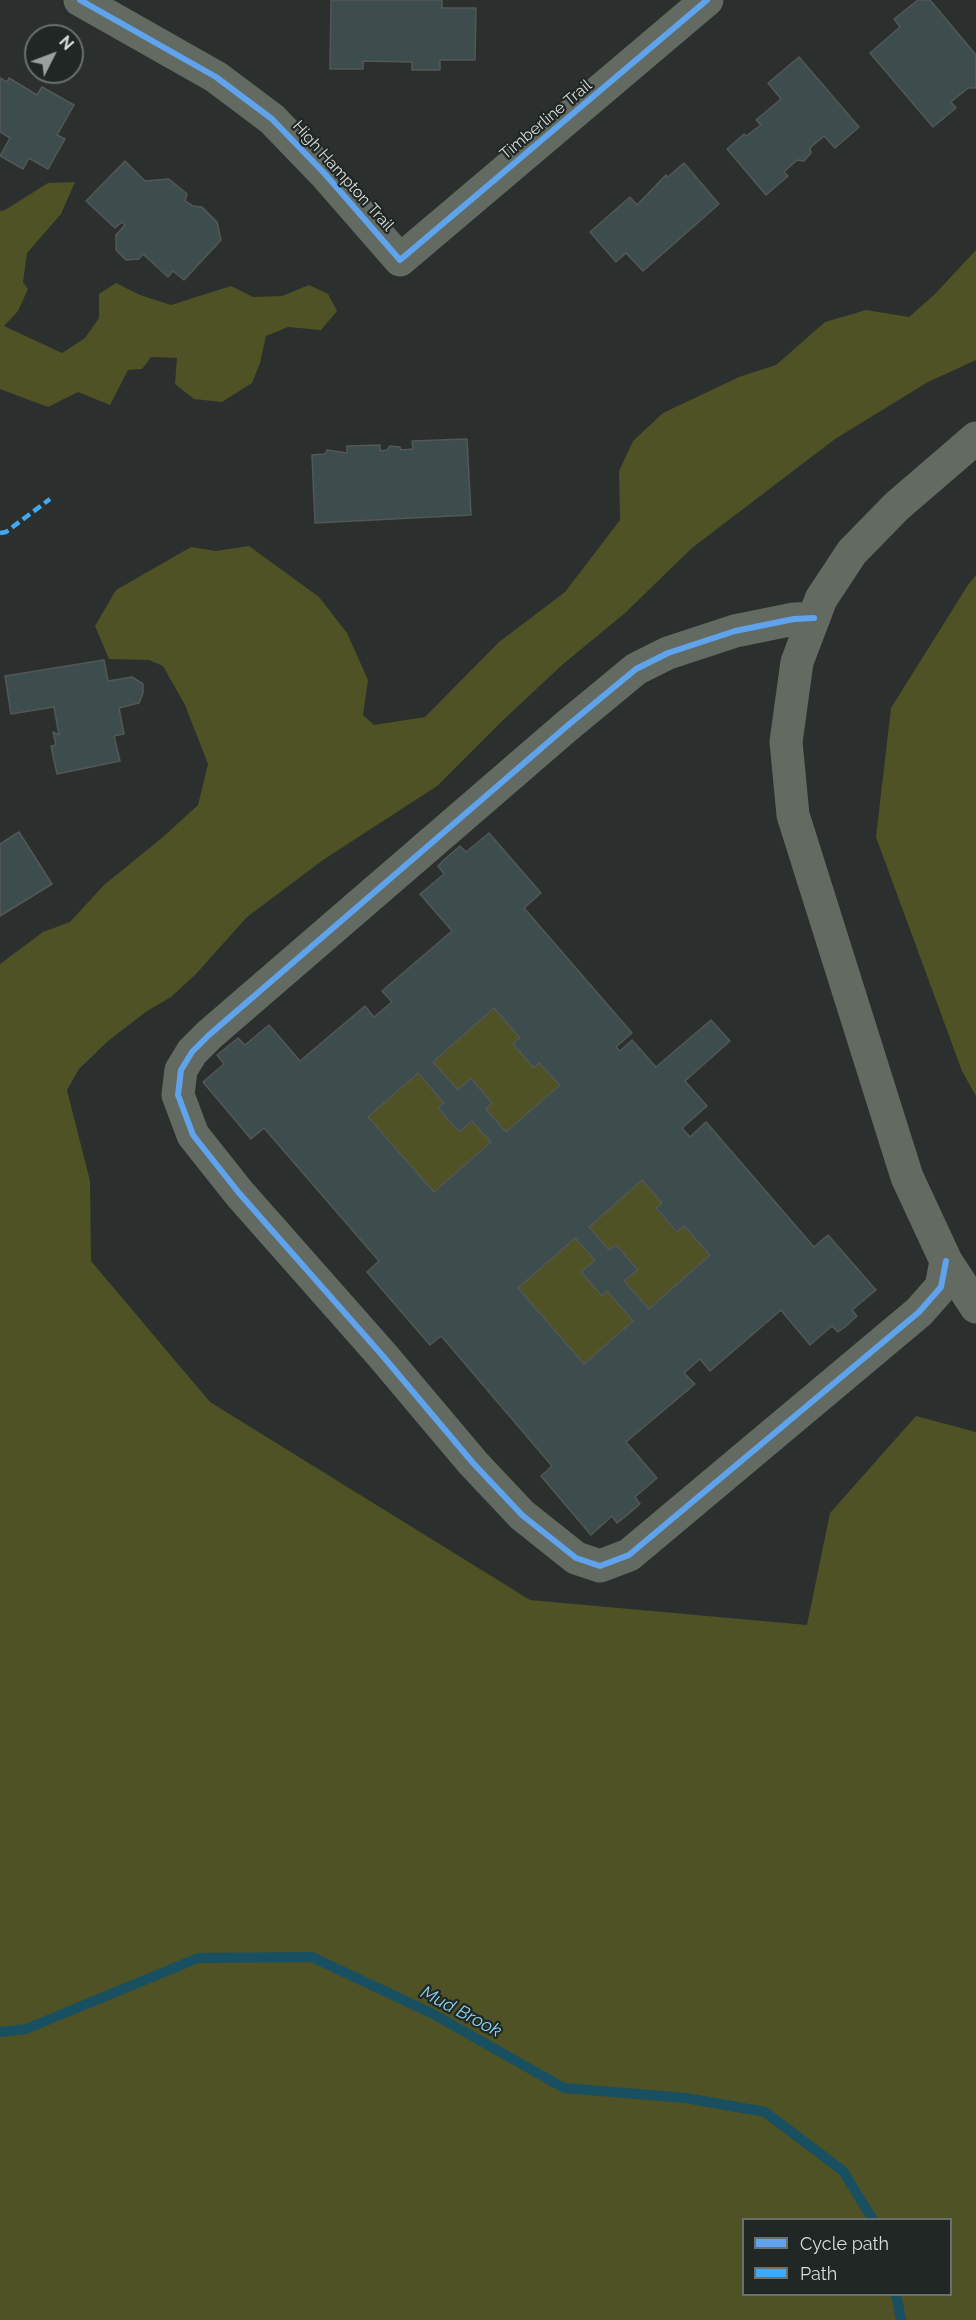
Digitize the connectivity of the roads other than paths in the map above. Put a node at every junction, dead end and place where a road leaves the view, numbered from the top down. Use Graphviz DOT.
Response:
graph roads {
  1 [pos="80,0"];
  2 [pos="708,0"];
  3 [pos="400,260"];
  4 [pos="976,438"];
  5 [pos="814,618"];
  6 [pos="946,1261"];
  7 [pos="976,1307"];
  1 -- 3 [label="street, High Hampton Trail"];
  2 -- 3 [label="street, Timberline Trail"];
  4 -- 5 [label="street"];
  5 -- 6 [label="street"];
  5 -- 6 [label="street"];
  6 -- 7 [label="street"];
}
